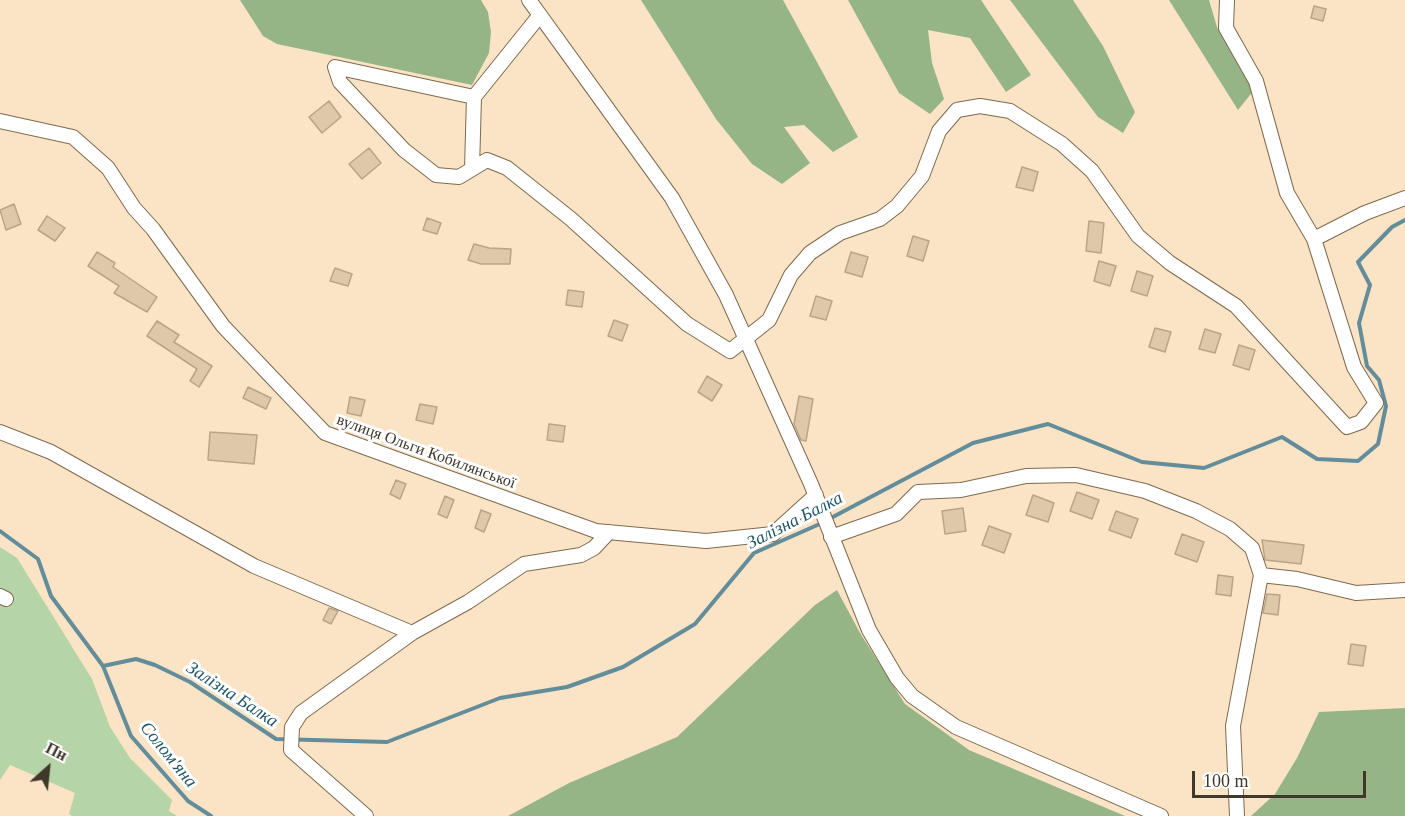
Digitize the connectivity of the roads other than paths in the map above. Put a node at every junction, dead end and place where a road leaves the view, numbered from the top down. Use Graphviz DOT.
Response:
graph roads {
  1 [pos="529,0"];
  2 [pos="1227,0"];
  3 [pos="540,15"];
  4 [pos="474,97"];
  5 [pos="0,121"];
  6 [pos="472,169"];
  7 [pos="1405,198"];
  8 [pos="1314,239"];
  9 [pos="746,338"];
  10 [pos="0,432"];
  11 [pos="816,496"];
  12 [pos="609,532"];
  13 [pos="829,533"];
  14 [pos="1261,575"];
  15 [pos="1405,590"];
  16 [pos="412,633"];
  17 [pos="366,816"];
  18 [pos="1161,816"];
  19 [pos="1237,816"];
  1 -- 3 [label="street"];
  2 -- 8 [label="street"];
  3 -- 4 [label="street"];
  3 -- 9 [label="street"];
  4 -- 6 [label="street"];
  4 -- 6 [label="street"];
  5 -- 12 [label="street, вулиця Ольги Кобилянської"];
  6 -- 9 [label="street"];
  7 -- 8 [label="street"];
  8 -- 9 [label="street"];
  9 -- 11 [label="street"];
  10 -- 16 [label="street"];
  11 -- 12 [label="street, вулиця Ольги Кобилянської"];
  11 -- 13 [label="street"];
  12 -- 16 [label="street"];
  13 -- 14 [label="street"];
  13 -- 18 [label="street"];
  14 -- 15 [label="street"];
  14 -- 19 [label="street"];
  16 -- 17 [label="street"];
}
